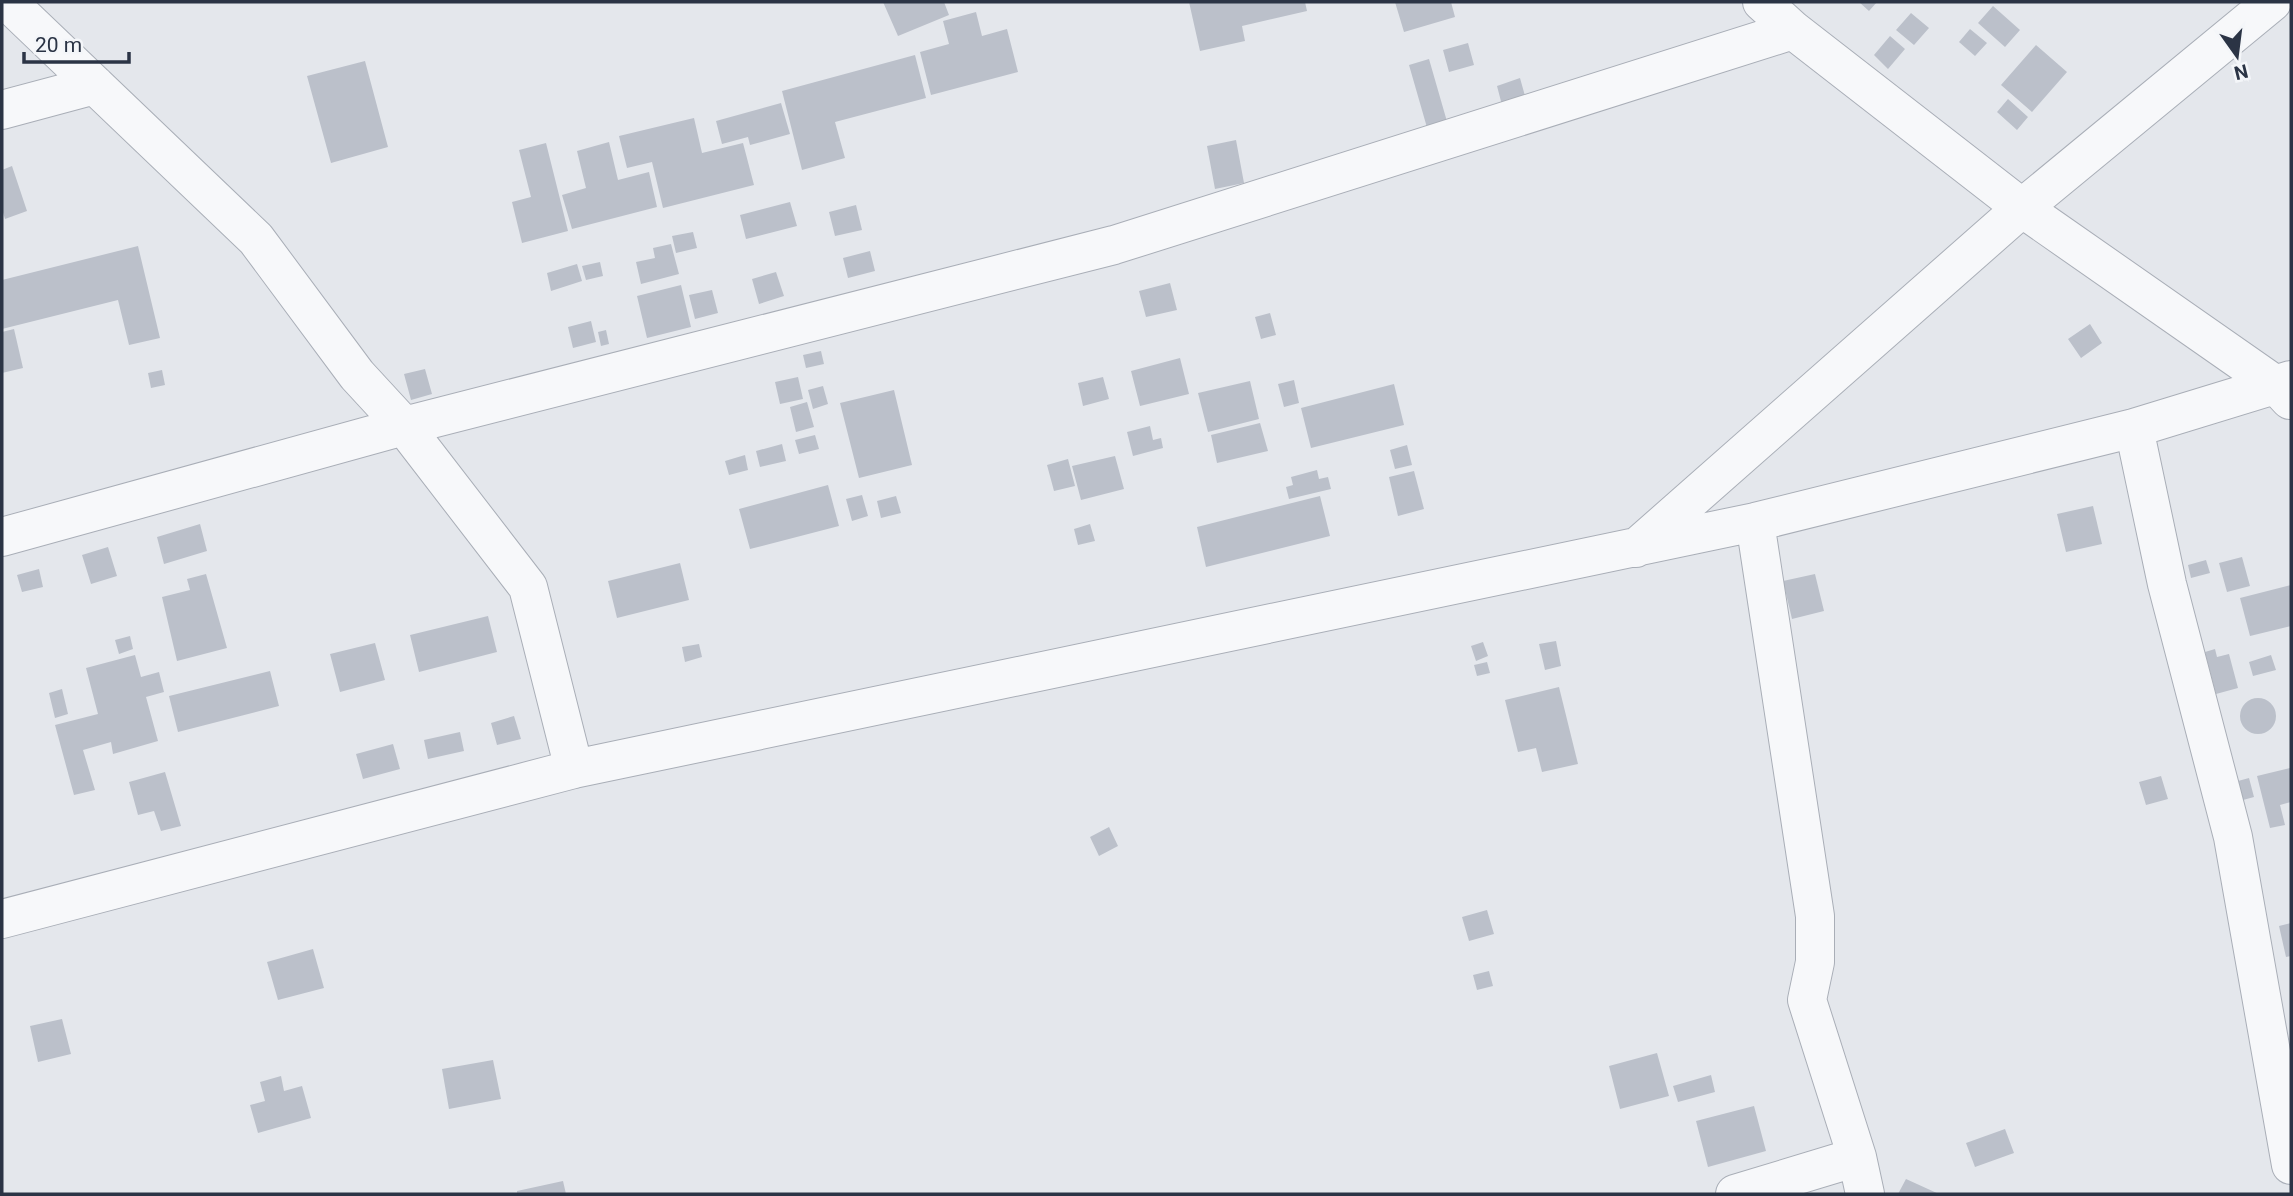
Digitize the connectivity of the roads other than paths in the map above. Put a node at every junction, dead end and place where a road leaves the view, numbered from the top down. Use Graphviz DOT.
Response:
graph roads {
  1 [pos="8,2"];
  2 [pos="1762,2"];
  3 [pos="2272,2"];
  4 [pos="1793,30"];
  5 [pos="95,85"];
  6 [pos="2,110"];
  7 [pos="2022,208"];
  8 [pos="2286,389"];
  9 [pos="404,426"];
  10 [pos="2134,428"];
  11 [pos="1755,523"];
  12 [pos="2,537"];
  13 [pos="1634,549"];
  14 [pos="574,769"];
  15 [pos="2,919"];
  16 [pos="1857,1157"];
  17 [pos="2291,1165"];
  18 [pos="1735,1194"];
  19 [pos="1865,1194"];
  1 -- 5 [label="street"];
  2 -- 4 [label="street"];
  3 -- 7 [label="street"];
  4 -- 7 [label="street"];
  4 -- 9 [label="street"];
  5 -- 6 [label="street"];
  5 -- 9 [label="street"];
  7 -- 8 [label="street"];
  7 -- 13 [label="street"];
  8 -- 10 [label="street"];
  9 -- 12 [label="street"];
  9 -- 14 [label="street"];
  10 -- 11 [label="street"];
  10 -- 17 [label="street"];
  11 -- 13 [label="street"];
  11 -- 16 [label="street"];
  13 -- 14 [label="street"];
  14 -- 15 [label="street"];
  16 -- 18 [label="street"];
  16 -- 19 [label="street"];
}
